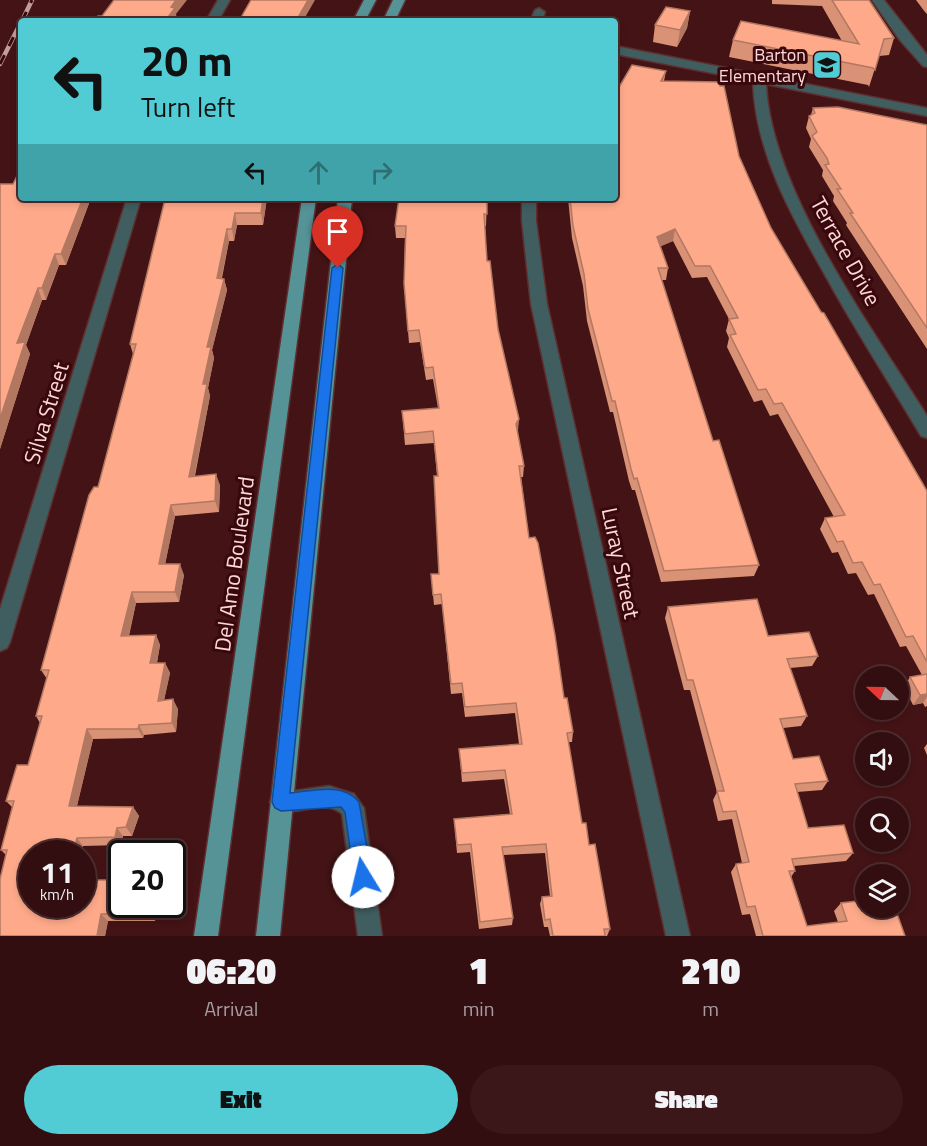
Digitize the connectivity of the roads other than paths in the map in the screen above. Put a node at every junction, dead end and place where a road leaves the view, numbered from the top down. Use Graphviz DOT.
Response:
graph roads {
  1 [pos="224,0"];
  2 [pos="370,0"];
  3 [pos="399,0"];
  4 [pos="878,0"];
  5 [pos="214,18"];
  6 [pos="361,18"];
  7 [pos="390,18"];
  8 [pos="618,51"];
  9 [pos="927,63"];
  10 [pos="759,79"];
  11 [pos="927,112"];
  12 [pos="133,201"];
  13 [pos="309,201"];
  14 [pos="345,201"];
  15 [pos="529,201"];
  16 [pos="927,431"];
  17 [pos="0,642"];
  18 [pos="281,802"];
  19 [pos="206,936"];
  20 [pos="268,936"];
  21 [pos="370,936"];
  22 [pos="678,936"];
  1 -- 5 [label="street"];
  2 -- 6 [label="main road"];
  3 -- 7 [label="main road"];
  4 -- 9 [label="street"];
  8 -- 10 [label="street"];
  10 -- 11 [label="street"];
  10 -- 16 [label="street, Terrace Drive"];
  12 -- 17 [label="street, Silva Street"];
  13 -- 19 [label="main road, Del Amo Boulevard"];
  14 -- 18 [label="main road"];
  15 -- 22 [label="street, Luray Street"];
  18 -- 20 [label="main road"];
  18 -- 21 [label="street"];
}
